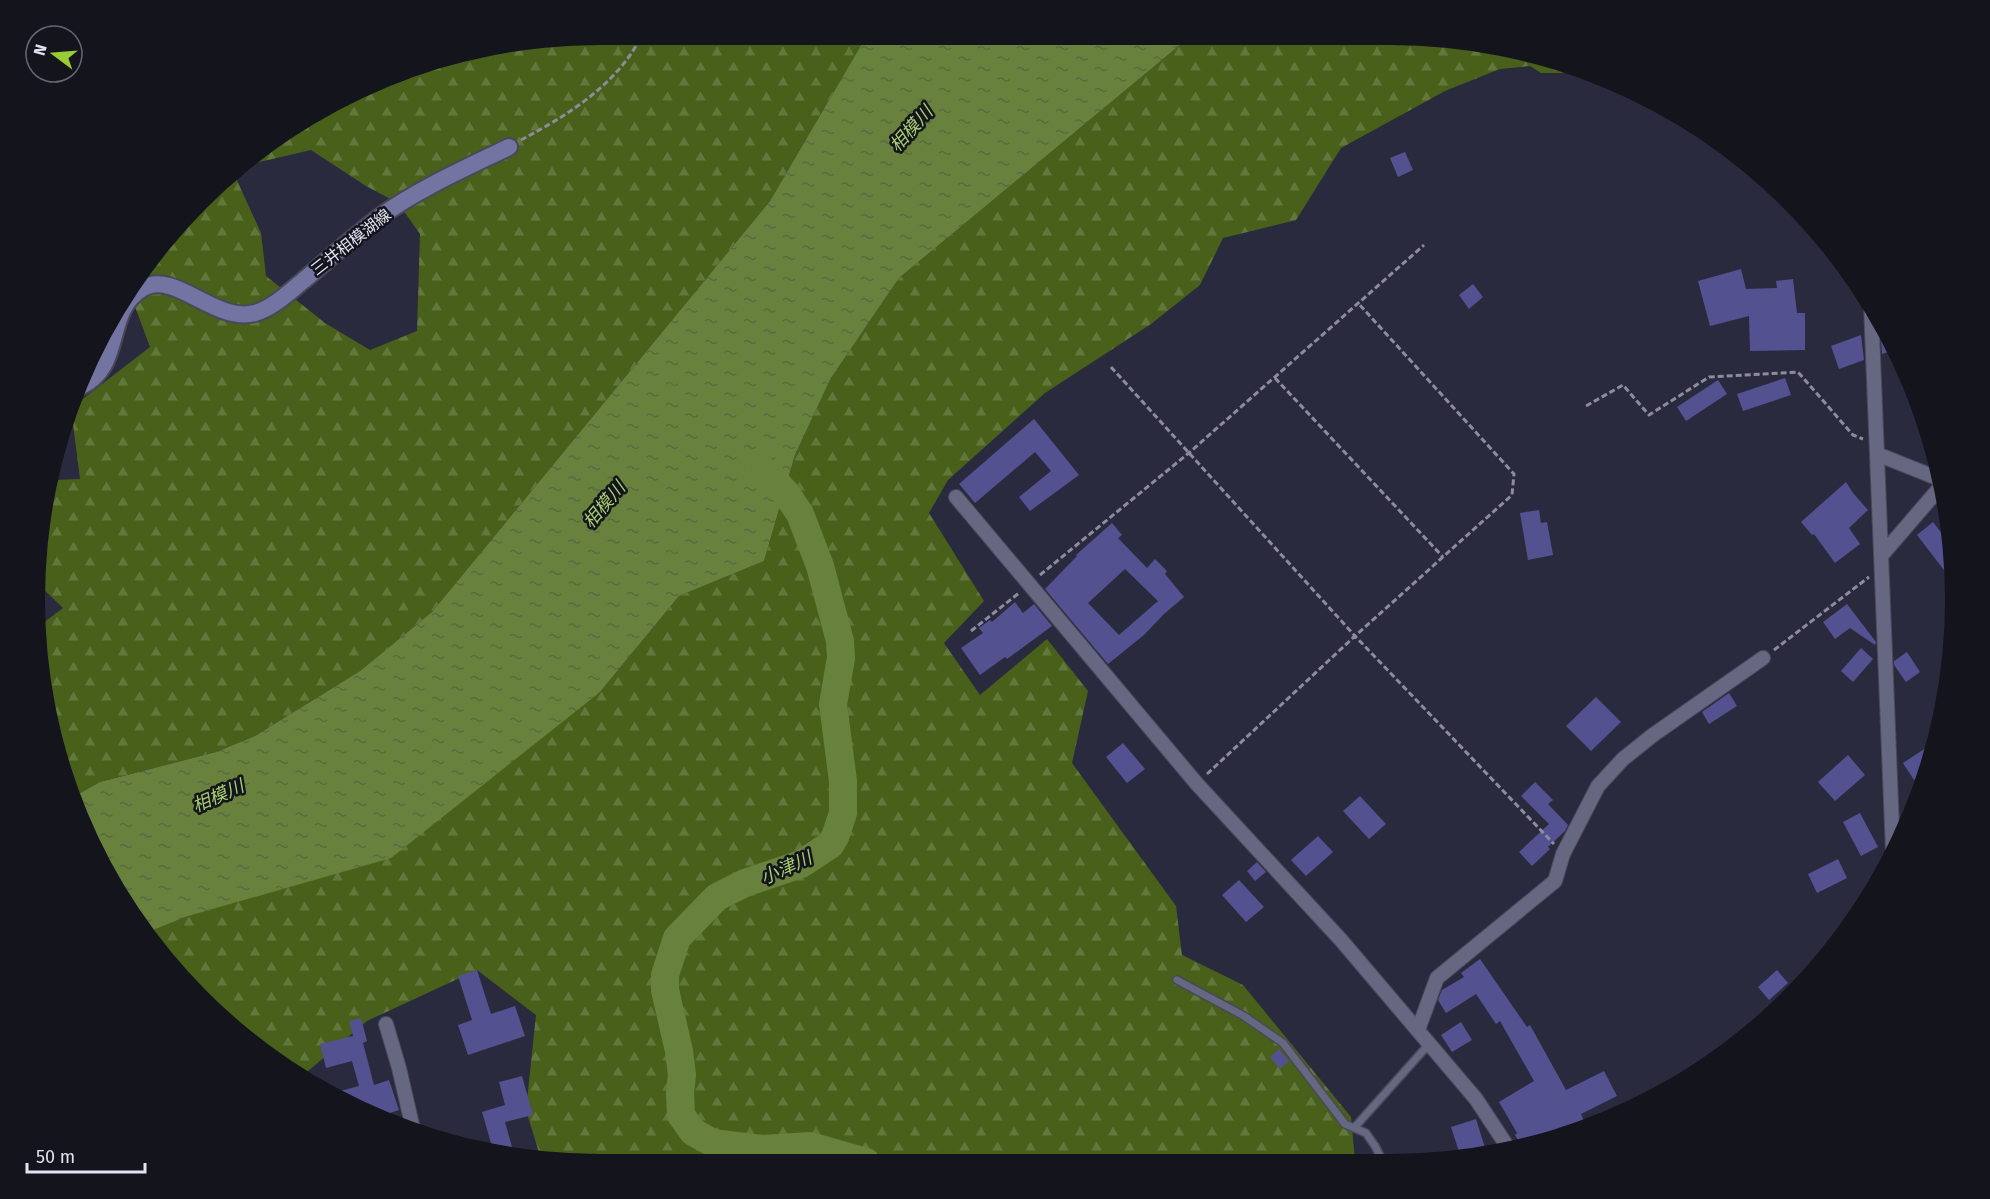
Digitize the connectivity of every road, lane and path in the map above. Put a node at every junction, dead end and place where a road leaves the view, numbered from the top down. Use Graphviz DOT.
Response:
graph roads {
  1 [pos="637,45"];
  2 [pos="509,147"];
  3 [pos="1424,245"];
  4 [pos="137,293"];
  5 [pos="1358,303"];
  6 [pos="1872,323"];
  7 [pos="117,325"];
  8 [pos="1111,367"];
  9 [pos="1275,378"];
  10 [pos="89,383"];
  11 [pos="1586,406"];
  12 [pos="1877,450"];
  13 [pos="1190,452"];
  14 [pos="1931,476"];
  15 [pos="1934,492"];
  16 [pos="956,497"];
  17 [pos="1443,557"];
  18 [pos="1881,562"];
  19 [pos="1029,584"];
  20 [pos="971,631"];
  21 [pos="1355,636"];
  22 [pos="1763,658"];
  23 [pos="1197,784"];
  24 [pos="1892,836"];
  25 [pos="1563,854"];
  26 [pos="1177,980"];
  27 [pos="386,1024"];
  28 [pos="1418,1030"];
  29 [pos="1429,1044"];
  30 [pos="411,1121"];
  31 [pos="1354,1128"];
  32 [pos="1504,1142"];
  33 [pos="1379,1154"];
  1 -- 2 [label="path"];
  2 -- 4 [label="main road, 三井相模湖線"];
  3 -- 5 [label="path"];
  5 -- 9 [label="path"];
  5 -- 17 [label="path"];
  6 -- 12 [label="street"];
  7 -- 10 [label="main road, 三井相模湖線"];
  8 -- 13 [label="path"];
  9 -- 13 [label="path"];
  9 -- 17 [label="path"];
  11 -- 12 [label="path"];
  12 -- 14 [label="street"];
  12 -- 18 [label="street"];
  13 -- 19 [label="path"];
  13 -- 21 [label="path"];
  15 -- 18 [label="street"];
  16 -- 19 [label="street"];
  17 -- 21 [label="path"];
  18 -- 22 [label="path"];
  18 -- 24 [label="street"];
  19 -- 20 [label="path"];
  19 -- 23 [label="street"];
  21 -- 23 [label="path"];
  21 -- 25 [label="path"];
  22 -- 25 [label="street"];
  23 -- 28 [label="street"];
  25 -- 28 [label="street"];
  26 -- 31 [label="lane"];
  27 -- 30 [label="street"];
  28 -- 29 [label="street"];
  29 -- 31 [label="lane"];
  29 -- 32 [label="street"];
  31 -- 33 [label="lane"];
}
